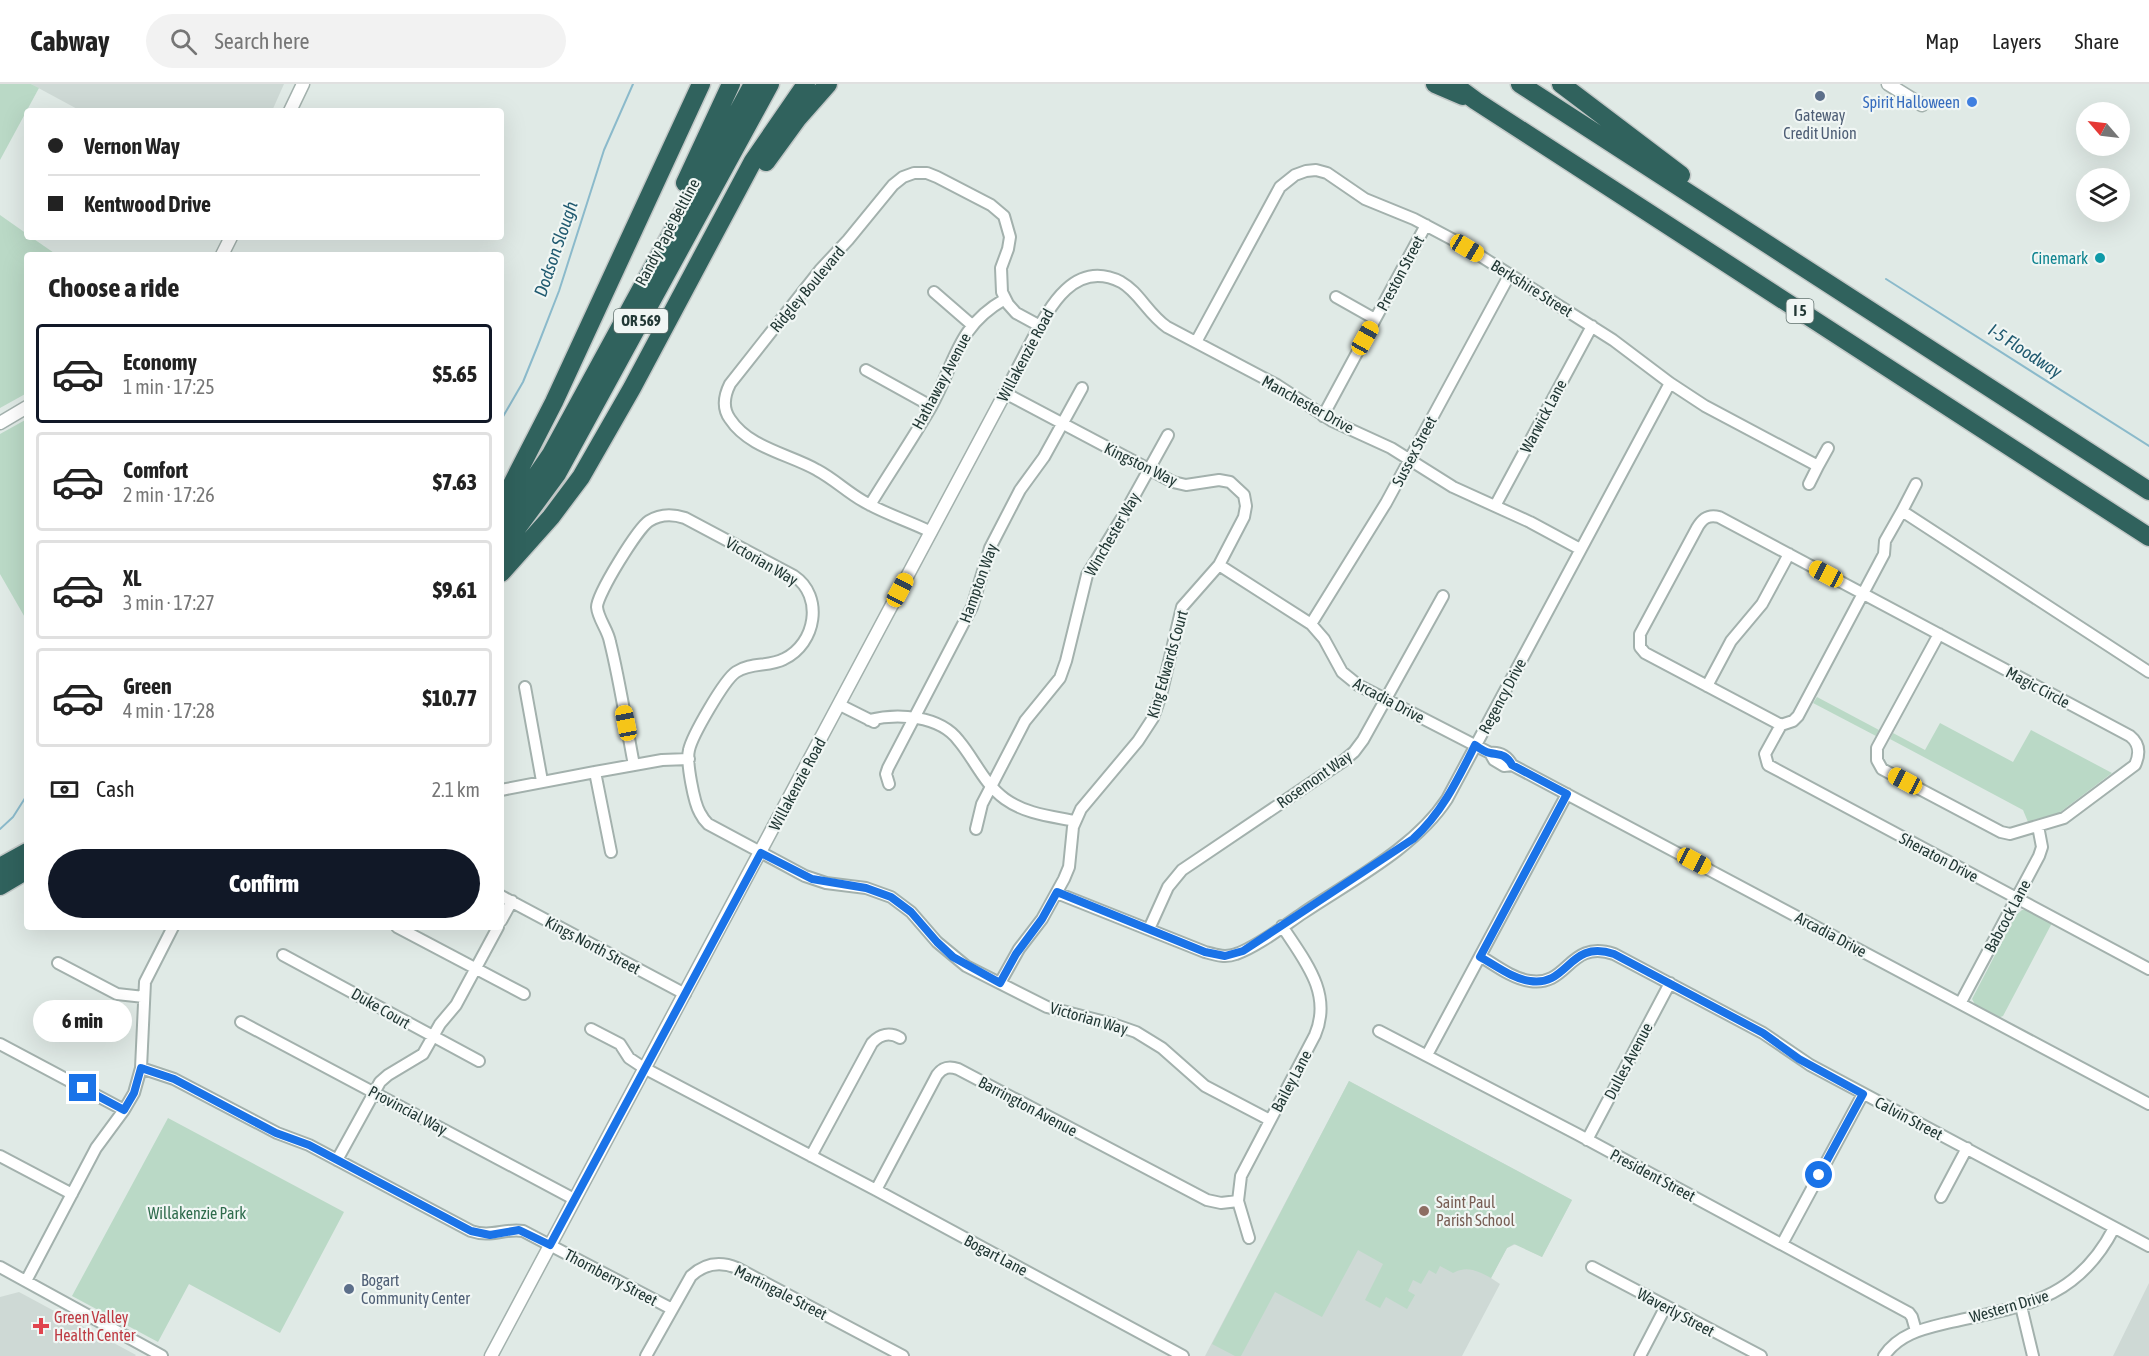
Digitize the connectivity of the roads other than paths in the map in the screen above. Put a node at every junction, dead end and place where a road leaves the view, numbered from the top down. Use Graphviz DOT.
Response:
graph roads {
  1 [pos="303,84"];
  2 [pos="701,84"];
  3 [pos="731,84"];
  4 [pos="753,84"];
  5 [pos="770,84"];
  6 [pos="806,84"];
  7 [pos="828,84"];
  8 [pos="1435,84"];
  9 [pos="1453,84"];
  10 [pos="1521,84"];
  11 [pos="1561,84"];
  12 [pos="1888,84"];
  13 [pos="1476,101"];
  14 [pos="1922,105"];
  15 [pos="291,108"];
  16 [pos="727,211"];
  17 [pos="1731,221"];
  18 [pos="1426,225"];
  19 [pos="669,236"];
  20 [pos="1510,274"];
  21 [pos="1076,282"];
  22 [pos="934,292"];
  23 [pos="1336,297"];
  24 [pos="1005,298"];
  25 [pos="1375,319"];
  26 [pos="972,325"];
  27 [pos="1040,326"];
  28 [pos="1592,326"];
  29 [pos="1196,342"];
  30 [pos="866,370"];
  31 [pos="1670,383"];
  32 [pos="1082,388"];
  33 [pos="1005,393"];
  34 [pos="931,405"];
  35 [pos="24,409"];
  36 [pos="726,410"];
  37 [pos="713,412"];
  38 [pos="1323,416"];
  39 [pos="0,423"];
  40 [pos="1063,424"];
  41 [pos="1167,435"];
  42 [pos="1828,448"];
  43 [pos="1409,459"];
  44 [pos="1818,466"];
  45 [pos="1149,470"];
  46 [pos="1809,483"];
  47 [pos="1917,484"];
  48 [pos="2149,491"];
  49 [pos="504,497"];
  50 [pos="870,505"];
  51 [pos="1495,506"];
  52 [pos="1902,512"];
  53 [pos="504,523"];
  54 [pos="931,532"];
  55 [pos="2149,537"];
  56 [pos="504,546"];
  57 [pos="1580,549"];
  58 [pos="1790,554"];
  59 [pos="1220,565"];
  60 [pos="504,570"];
  61 [pos="1863,593"];
  62 [pos="1443,596"];
  63 [pos="1311,624"];
  64 [pos="1939,634"];
  65 [pos="2149,672"];
  66 [pos="1707,686"];
  67 [pos="525,687"];
  68 [pos="1386,699"];
  69 [pos="840,705"];
  70 [pos="909,718"];
  71 [pos="1781,726"];
  72 [pos="1475,745"];
  73 [pos="2149,754"];
  74 [pos="689,759"];
  75 [pos="634,765"];
  76 [pos="2135,765"];
  77 [pos="595,772"];
  78 [pos="542,782"];
  79 [pos="889,784"];
  80 [pos="991,787"];
  81 [pos="504,789"];
  82 [pos="1567,794"];
  83 [pos="1075,821"];
  84 [pos="2038,826"];
  85 [pos="976,829"];
  86 [pos="611,852"];
  87 [pos="761,853"];
  88 [pos="24,854"];
  89 [pos="0,867"];
  90 [pos="24,872"];
  91 [pos="0,886"];
  92 [pos="1057,892"];
  93 [pos="504,897"];
  94 [pos="2017,898"];
  95 [pos="512,901"];
  96 [pos="504,916"];
  97 [pos="1282,926"];
  98 [pos="1149,929"];
  99 [pos="171,930"];
  100 [pos="403,930"];
  101 [pos="496,930"];
  102 [pos="283,955"];
  103 [pos="1480,957"];
  104 [pos="58,963"];
  105 [pos="476,969"];
  106 [pos="2149,969"];
  107 [pos="1000,983"];
  108 [pos="1670,983"];
  109 [pos="524,994"];
  110 [pos="685,994"];
  111 [pos="144,997"];
  112 [pos="1961,1002"];
  113 [pos="241,1022"];
  114 [pos="591,1029"];
  115 [pos="1379,1031"];
  116 [pos="433,1037"];
  117 [pos="900,1038"];
  118 [pos="0,1044"];
  119 [pos="1427,1055"];
  120 [pos="479,1061"];
  121 [pos="141,1068"];
  122 [pos="644,1068"];
  123 [pos="374,1092"];
  124 [pos="1863,1094"];
  125 [pos="2149,1104"];
  126 [pos="124,1110"];
  127 [pos="1270,1120"];
  128 [pos="1587,1140"];
  129 [pos="1967,1148"];
  130 [pos="0,1156"];
  131 [pos="811,1156"];
  132 [pos="338,1160"];
  133 [pos="876,1190"];
  134 [pos="72,1194"];
  135 [pos="1941,1197"];
  136 [pos="574,1199"];
  137 [pos="1238,1201"];
  138 [pos="2114,1228"];
  139 [pos="1249,1238"];
  140 [pos="1782,1244"];
  141 [pos="550,1245"];
  142 [pos="2149,1246"];
  143 [pos="0,1267"];
  144 [pos="1592,1267"];
  145 [pos="26,1281"];
  146 [pos="1666,1306"];
  147 [pos="2021,1306"];
  148 [pos="672,1309"];
  149 [pos="1916,1331"];
  150 [pos="1182,1355"];
  151 [pos="1755,1355"];
  152 [pos="162,1356"];
  153 [pos="491,1356"];
  154 [pos="646,1356"];
  155 [pos="903,1356"];
  156 [pos="1640,1356"];
  157 [pos="1884,1356"];
  158 [pos="2033,1356"];
  1 -- 15 [label="street"];
  2 -- 49 [label="highway"];
  3 -- 19 [label="highway"];
  4 -- 19 [label="highway, Randy Papé Beltline / OR 569"];
  5 -- 56 [label="highway, Randy Papé Beltline / OR 569"];
  6 -- 16 [label="highway"];
  7 -- 16 [label="highway"];
  8 -- 13 [label="highway"];
  9 -- 13 [label="highway, I 5"];
  10 -- 17 [label="highway, I 5"];
  11 -- 17 [label="highway"];
  12 -- 14 [label="street"];
  13 -- 55 [label="highway, I 5"];
  16 -- 60 [label="highway"];
  17 -- 48 [label="highway, I 5"];
  18 -- 20 [label="street, Berkshire Street"];
  18 -- 25 [label="street, Preston Street"];
  18 -- 29 [label="street, Berkshire Street"];
  19 -- 53 [label="highway, Randy Papé Beltline / OR 569"];
  20 -- 28 [label="street, Berkshire Street"];
  20 -- 43 [label="street, Sussex Street"];
  21 -- 27 [label="street, Willakenzie Road"];
  21 -- 29 [label="street, Manchester Drive"];
  22 -- 26 [label="street"];
  23 -- 25 [label="street"];
  24 -- 26 [label="street, Hathaway Avenue"];
  24 -- 27 [label="street"];
  24 -- 36 [label="street, Ridgley Boulevard"];
  25 -- 38 [label="street, Preston Street"];
  26 -- 34 [label="street, Hathaway Avenue"];
  27 -- 33 [label="street, Willakenzie Road"];
  28 -- 31 [label="street, Berkshire Street"];
  28 -- 51 [label="street, Warwick Lane"];
  29 -- 38 [label="street, Manchester Drive"];
  30 -- 34 [label="street"];
  31 -- 44 [label="street, Berkshire Street"];
  31 -- 57 [label="street, Regency Drive"];
  32 -- 40 [label="street, Hampton Way"];
  33 -- 40 [label="street, Kingston Way"];
  33 -- 54 [label="street, Willakenzie Road"];
  34 -- 50 [label="street, Hathaway Avenue"];
  35 -- 39 [label="street"];
  36 -- 37 [label="street"];
  36 -- 50 [label="street"];
  38 -- 43 [label="street, Manchester Drive"];
  40 -- 45 [label="street, Kingston Way"];
  40 -- 70 [label="street, Hampton Way"];
  41 -- 45 [label="street, Winchester Way"];
  42 -- 44 [label="street"];
  43 -- 51 [label="street, Manchester Drive"];
  43 -- 63 [label="street, Sussex Street"];
  44 -- 46 [label="street"];
  45 -- 59 [label="street, Kingston Way"];
  45 -- 80 [label="street, Winchester Way"];
  47 -- 52 [label="street, Sheraton Drive"];
  50 -- 54 [label="street"];
  51 -- 57 [label="street, Manchester Drive"];
  52 -- 61 [label="street, Sheraton Drive"];
  52 -- 65 [label="street"];
  54 -- 69 [label="street, Willakenzie Road"];
  57 -- 72 [label="street, Regency Drive"];
  58 -- 61 [label="street, Magic Circle"];
  58 -- 66 [label="street"];
  58 -- 66 [label="street, Magic Circle"];
  59 -- 63 [label="street, Arcadia Drive"];
  59 -- 83 [label="street, King Edwards Court"];
  61 -- 64 [label="street, Magic Circle"];
  61 -- 71 [label="street, Sheraton Drive"];
  62 -- 68 [label="street, Rosemont Way"];
  63 -- 68 [label="street, Arcadia Drive"];
  64 -- 76 [label="street, Magic Circle"];
  64 -- 84 [label="street"];
  66 -- 71 [label="street"];
  67 -- 78 [label="street"];
  68 -- 72 [label="street, Arcadia Drive"];
  68 -- 98 [label="street, Rosemont Way"];
  69 -- 70 [label="street"];
  69 -- 87 [label="street, Willakenzie Road"];
  70 -- 79 [label="street, Hampton Way"];
  70 -- 80 [label="street"];
  71 -- 94 [label="street, Sheraton Drive"];
  72 -- 82 [label="street, Arcadia Drive"];
  72 -- 97 [label="street, Regency Drive"];
  73 -- 76 [label="street"];
  74 -- 75 [label="street"];
  74 -- 75 [label="street, Victorian Way"];
  74 -- 87 [label="street, Victorian Way"];
  75 -- 77 [label="street"];
  76 -- 84 [label="street"];
  77 -- 78 [label="street"];
  77 -- 86 [label="street"];
  78 -- 81 [label="street"];
  80 -- 83 [label="street"];
  80 -- 85 [label="street, Winchester Way"];
  82 -- 103 [label="street"];
  82 -- 112 [label="street, Arcadia Drive"];
  83 -- 92 [label="street, King Edwards Court"];
  84 -- 94 [label="street, Babcock Lane"];
  87 -- 107 [label="street, Victorian Way"];
  87 -- 110 [label="street, Willakenzie Road"];
  88 -- 89 [label="highway"];
  90 -- 91 [label="highway"];
  92 -- 98 [label="street, Regency Drive"];
  92 -- 107 [label="street, King Edwards Court"];
  93 -- 95 [label="street, Kings North Street"];
  94 -- 106 [label="street, Sheraton Drive"];
  94 -- 112 [label="street, Babcock Lane"];
  95 -- 96 [label="street"];
  95 -- 110 [label="street, Kings North Street"];
  97 -- 98 [label="street, Regency Drive"];
  97 -- 127 [label="street, Bailey Lane"];
  99 -- 111 [label="street"];
  100 -- 105 [label="street"];
  101 -- 105 [label="street"];
  102 -- 116 [label="street, Duke Court"];
  103 -- 108 [label="street, Calvin Street"];
  103 -- 119 [label="street"];
  104 -- 111 [label="street"];
  105 -- 109 [label="street"];
  105 -- 116 [label="street"];
  107 -- 127 [label="street, Victorian Way"];
  108 -- 124 [label="street, Calvin Street"];
  108 -- 128 [label="street, Dulles Avenue"];
  110 -- 122 [label="street, Willakenzie Road"];
  111 -- 121 [label="street"];
  112 -- 125 [label="street, Arcadia Drive"];
  113 -- 123 [label="street, Provincial Way"];
  114 -- 122 [label="street, Bogart Lane"];
  115 -- 119 [label="street, President Street"];
  116 -- 120 [label="street, Duke Court"];
  116 -- 123 [label="street"];
  117 -- 131 [label="street"];
  118 -- 126 [label="street"];
  119 -- 128 [label="street, President Street"];
  121 -- 126 [label="street"];
  121 -- 132 [label="street, Thornberry Street"];
  122 -- 131 [label="street, Bogart Lane"];
  122 -- 136 [label="street, Willakenzie Road"];
  123 -- 132 [label="street"];
  123 -- 136 [label="street, Provincial Way"];
  124 -- 129 [label="street, Calvin Street"];
  124 -- 140 [label="street"];
  126 -- 134 [label="street"];
  127 -- 137 [label="street, Bailey Lane"];
  128 -- 140 [label="street, President Street"];
  129 -- 135 [label="street"];
  129 -- 138 [label="street, Calvin Street"];
  130 -- 134 [label="street"];
  131 -- 133 [label="street, Bogart Lane"];
  132 -- 141 [label="street, Thornberry Street"];
  133 -- 137 [label="street, Barrington Avenue"];
  133 -- 150 [label="street, Bogart Lane"];
  134 -- 145 [label="street"];
  136 -- 141 [label="street, Willakenzie Road"];
  137 -- 139 [label="street, Bailey Lane"];
  138 -- 142 [label="street, Calvin Street"];
  138 -- 147 [label="street, Western Drive"];
  140 -- 149 [label="street, President Street"];
  141 -- 148 [label="street, Thornberry Street"];
  141 -- 153 [label="street, Willakenzie Road"];
  143 -- 145 [label="street"];
  144 -- 146 [label="street, Waverly Street"];
  145 -- 152 [label="street"];
  146 -- 151 [label="street, Waverly Street"];
  146 -- 156 [label="street"];
  147 -- 149 [label="street, Western Drive"];
  147 -- 158 [label="street"];
  148 -- 154 [label="street, Martingale Street"];
  148 -- 155 [label="street, Martingale Street"];
  149 -- 157 [label="street, Western Drive"];
}
